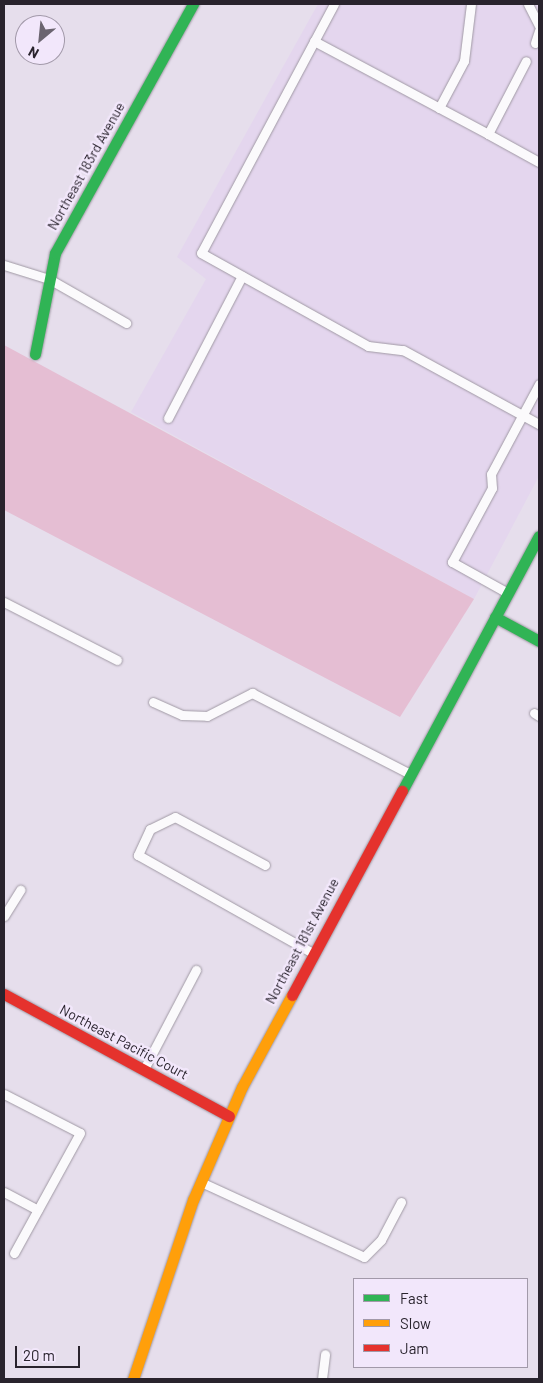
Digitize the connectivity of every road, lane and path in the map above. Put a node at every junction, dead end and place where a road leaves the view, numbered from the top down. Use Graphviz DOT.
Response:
graph roads {
  1 [pos="193,4"];
  2 [pos="334,4"];
  3 [pos="472,4"];
  4 [pos="528,4"];
  5 [pos="539,26"];
  6 [pos="539,31"];
  7 [pos="314,41"];
  8 [pos="535,44"];
  9 [pos="526,61"];
  10 [pos="439,108"];
  11 [pos="488,134"];
  12 [pos="539,162"];
  13 [pos="4,265"];
  14 [pos="242,276"];
  15 [pos="49,279"];
  16 [pos="126,323"];
  17 [pos="35,354"];
  18 [pos="539,384"];
  19 [pos="523,415"];
  20 [pos="168,418"];
  21 [pos="539,424"];
  22 [pos="539,536"];
  23 [pos="508,593"];
  24 [pos="4,602"];
  25 [pos="495,617"];
  26 [pos="539,641"];
  27 [pos="116,660"];
  28 [pos="153,702"];
  29 [pos="410,774"];
  30 [pos="265,865"];
  31 [pos="20,890"];
  32 [pos="4,916"];
  33 [pos="313,953"];
  34 [pos="196,970"];
  35 [pos="4,994"];
  36 [pos="144,1069"];
  37 [pos="4,1094"];
  38 [pos="229,1116"];
  39 [pos="200,1182"];
  40 [pos="4,1192"];
  41 [pos="401,1202"];
  42 [pos="38,1210"];
  43 [pos="14,1253"];
  44 [pos="325,1354"];
  45 [pos="133,1379"];
  46 [pos="322,1379"];
  1 -- 15 [label="main road, Northeast 183rd Avenue"];
  2 -- 7 [label="lane"];
  3 -- 10 [label="lane"];
  4 -- 5 [label="lane"];
  6 -- 8 [label="lane"];
  7 -- 10 [label="lane"];
  7 -- 14 [label="lane"];
  9 -- 11 [label="lane"];
  10 -- 11 [label="lane"];
  11 -- 12 [label="lane"];
  13 -- 15 [label="lane"];
  14 -- 19 [label="lane"];
  14 -- 20 [label="lane"];
  15 -- 16 [label="lane"];
  15 -- 17 [label="main road, Northeast 183rd Avenue"];
  18 -- 19 [label="lane"];
  19 -- 21 [label="lane"];
  19 -- 23 [label="lane"];
  22 -- 23 [label="main road, Northeast 181st Avenue"];
  23 -- 25 [label="main road, Northeast 181st Avenue"];
  24 -- 27 [label="lane"];
  25 -- 26 [label="main road"];
  25 -- 29 [label="main road, Northeast 181st Avenue"];
  28 -- 29 [label="lane"];
  29 -- 33 [label="main road, Northeast 181st Avenue"];
  30 -- 33 [label="lane"];
  31 -- 32 [label="lane"];
  33 -- 38 [label="main road, Northeast 181st Avenue"];
  34 -- 36 [label="lane"];
  35 -- 36 [label="main road, Northeast Pacific Court"];
  36 -- 38 [label="main road, Northeast Pacific Court"];
  37 -- 42 [label="lane"];
  38 -- 39 [label="main road, Northeast 181st Avenue"];
  39 -- 41 [label="lane"];
  39 -- 45 [label="main road, Northeast 181st Avenue"];
  40 -- 42 [label="lane"];
  42 -- 43 [label="lane"];
  44 -- 46 [label="lane"];
}
